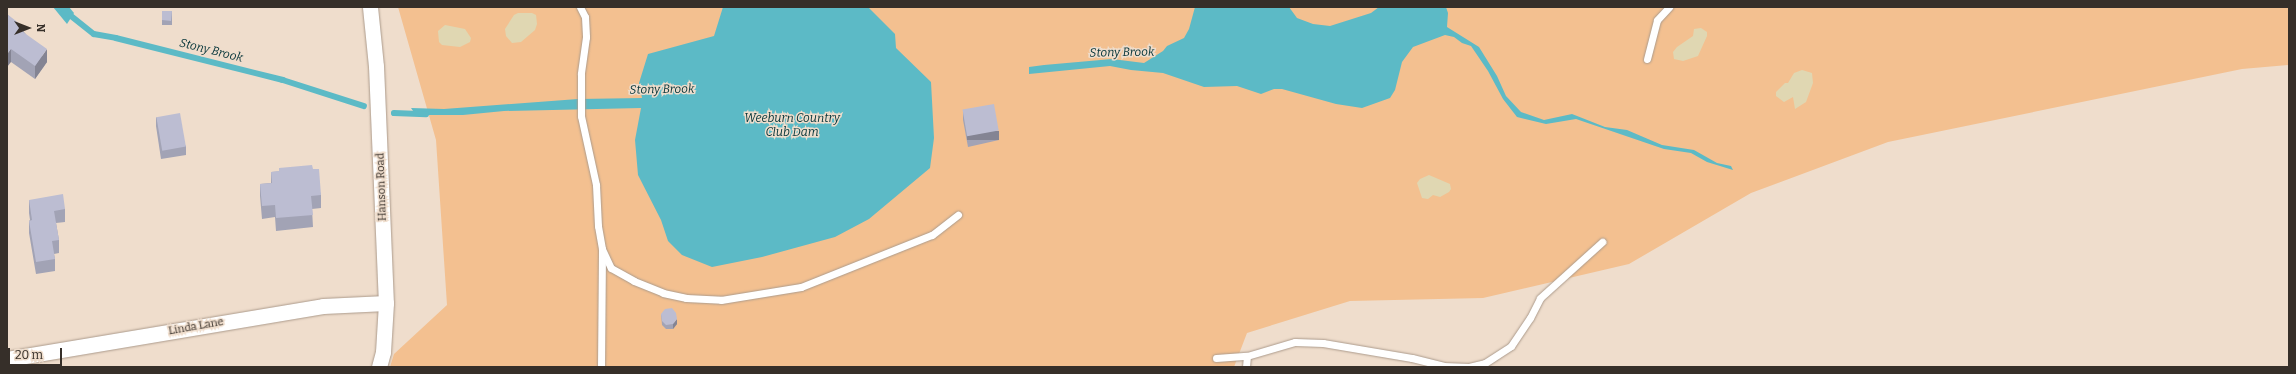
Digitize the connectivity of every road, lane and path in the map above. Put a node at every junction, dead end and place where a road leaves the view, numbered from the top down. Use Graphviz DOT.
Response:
graph roads {
  1 [pos="370,7"];
  2 [pos="580,7"];
  3 [pos="1669,7"];
  4 [pos="1647,59"];
  5 [pos="958,215"];
  6 [pos="1602,242"];
  7 [pos="602,249"];
  8 [pos="386,303"];
  9 [pos="1247,356"];
  10 [pos="1216,358"];
  11 [pos="7,359"];
  12 [pos="379,367"];
  13 [pos="601,367"];
  14 [pos="1246,367"];
  1 -- 8 [label="street, Hanson Road"];
  2 -- 7 [label="lane"];
  3 -- 4 [label="lane"];
  5 -- 7 [label="lane"];
  6 -- 9 [label="lane"];
  7 -- 13 [label="lane"];
  8 -- 11 [label="street, Linda Lane"];
  8 -- 12 [label="street, Hanson Road"];
  9 -- 10 [label="lane"];
  9 -- 14 [label="lane"];
}
